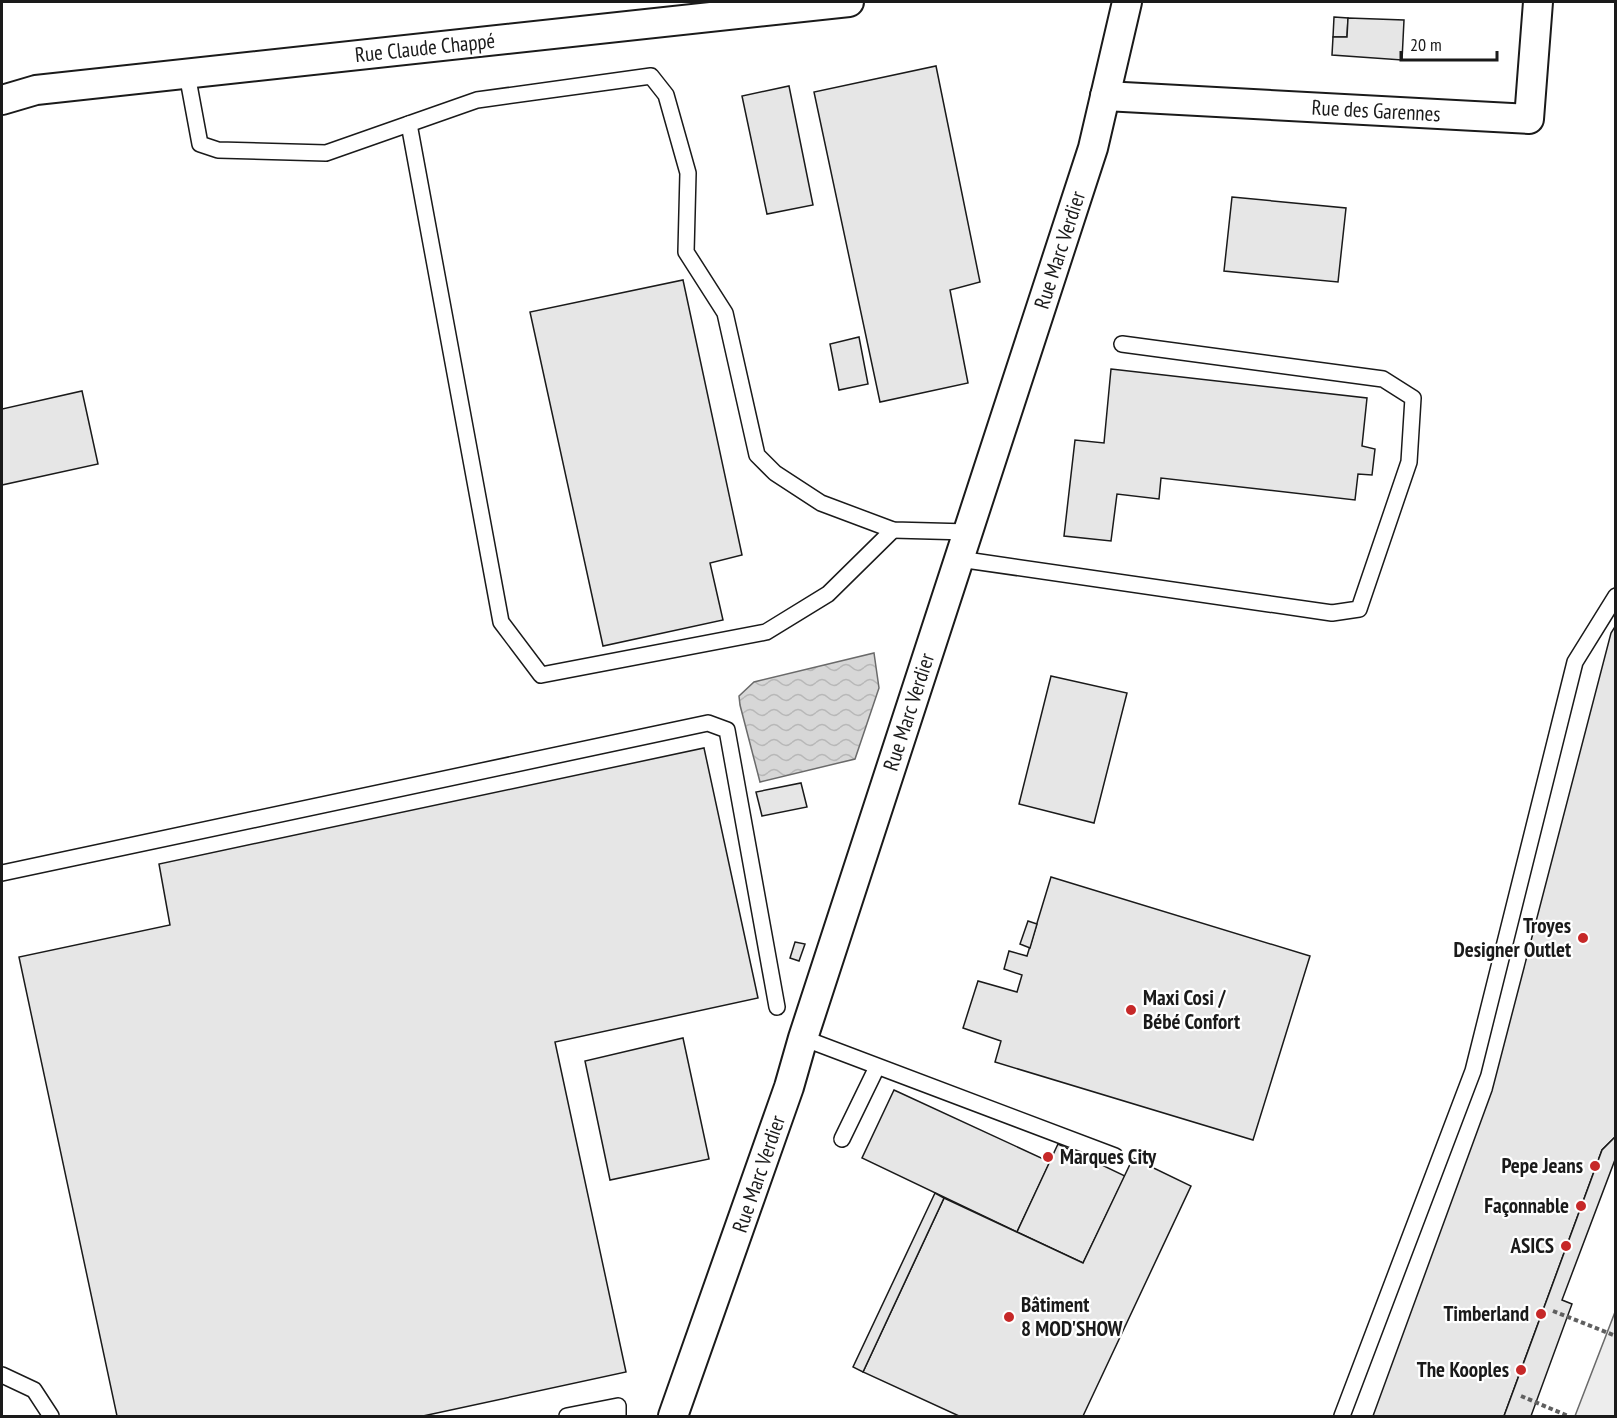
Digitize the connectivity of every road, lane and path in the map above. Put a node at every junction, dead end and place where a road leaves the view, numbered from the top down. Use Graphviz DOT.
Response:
graph roads {
  1 [pos="849,2"];
  2 [pos="1127,2"];
  3 [pos="1538,2"];
  4 [pos="187,74"];
  5 [pos="1105,96"];
  6 [pos="2,100"];
  7 [pos="409,124"];
  8 [pos="1122,344"];
  9 [pos="893,530"];
  10 [pos="968,532"];
  11 [pos="959,560"];
  12 [pos="1616,596"];
  13 [pos="2,873"];
  14 [pos="777,1007"];
  15 [pos="803,1038"];
  16 [pos="877,1067"];
  17 [pos="843,1139"];
  18 [pos="1115,1156"];
  19 [pos="1552,1311"];
  20 [pos="1616,1336"];
  21 [pos="2,1375"];
  22 [pos="1521,1396"];
  23 [pos="51,1416"];
  24 [pos="567,1416"];
  25 [pos="618,1416"];
  26 [pos="673,1416"];
  27 [pos="1342,1416"];
  28 [pos="1568,1416"];
  1 -- 4 [label="street, Rue Claude Chappé"];
  2 -- 5 [label="street, Rue Marc Verdier"];
  3 -- 5 [label="street, Rue des Garennes"];
  4 -- 6 [label="street, Rue Claude Chappé"];
  4 -- 7 [label="lane"];
  5 -- 10 [label="street, Rue Marc Verdier"];
  7 -- 9 [label="lane"];
  7 -- 9 [label="lane"];
  8 -- 11 [label="lane"];
  9 -- 10 [label="lane"];
  10 -- 11 [label="street, Rue Marc Verdier"];
  11 -- 15 [label="street, Rue Marc Verdier"];
  12 -- 27 [label="lane"];
  13 -- 14 [label="lane"];
  15 -- 16 [label="lane"];
  15 -- 26 [label="street, Rue Marc Verdier"];
  16 -- 17 [label="lane"];
  16 -- 18 [label="lane"];
  19 -- 20 [label="path"];
  21 -- 23 [label="lane"];
  22 -- 28 [label="path"];
  24 -- 25 [label="lane"];
}
